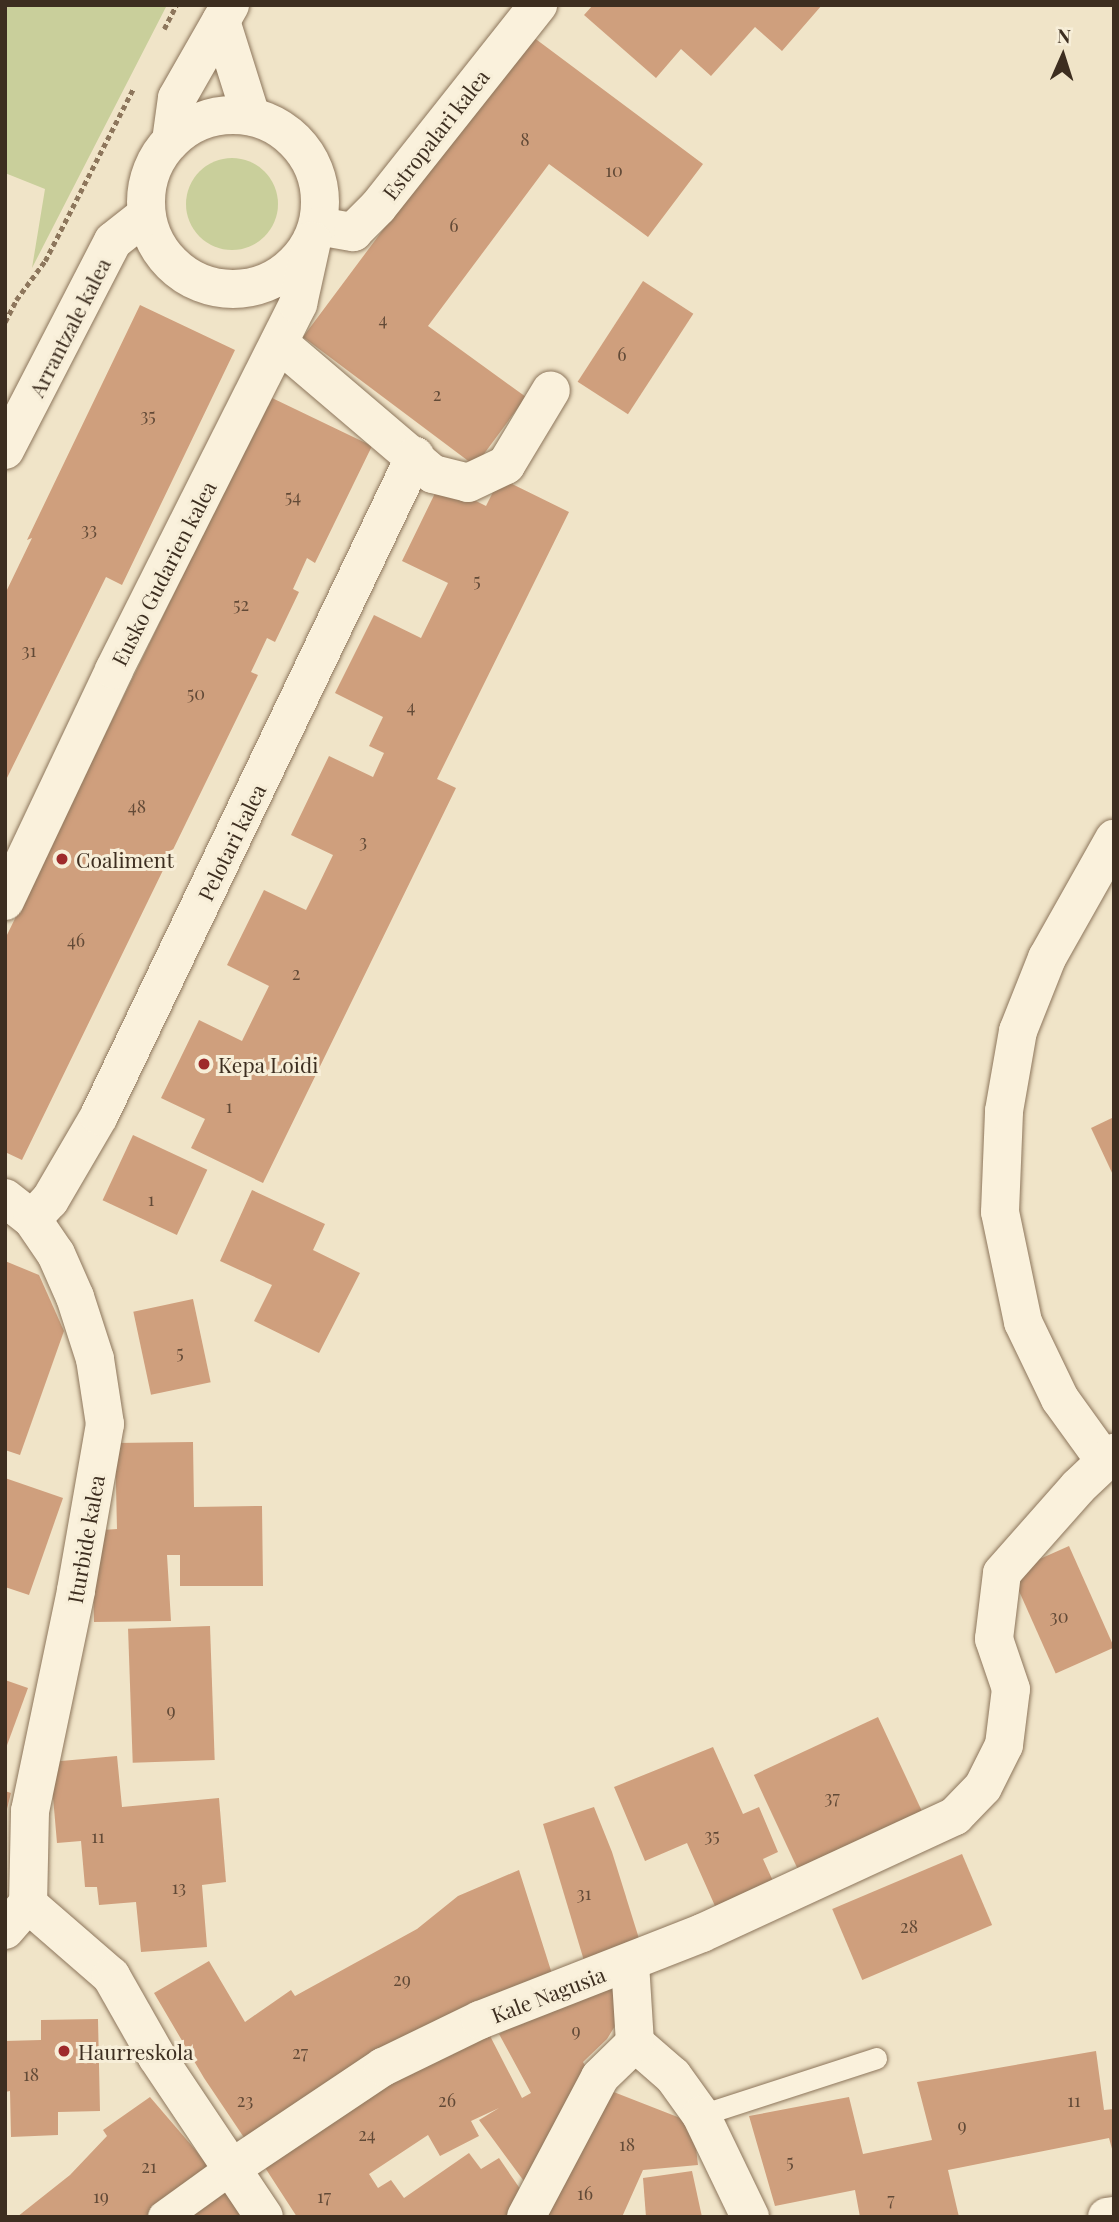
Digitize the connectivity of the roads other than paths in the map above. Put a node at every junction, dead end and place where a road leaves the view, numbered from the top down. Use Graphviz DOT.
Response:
graph roads {
  1 [pos="538,5"];
  2 [pos="226,13"];
  3 [pos="251,116"];
  4 [pos="171,141"];
  5 [pos="146,215"];
  6 [pos="315,233"];
  7 [pos="279,343"];
  8 [pos="551,390"];
  9 [pos="5,450"];
  10 [pos="415,456"];
  11 [pos="1114,839"];
  12 [pos="5,901"];
  13 [pos="18,1208"];
  14 [pos="1109,1457"];
  15 [pos="17,1917"];
  16 [pos="630,1963"];
  17 [pos="635,2043"];
  18 [pos="876,2058"];
  19 [pos="701,2115"];
  20 [pos="232,2168"];
  21 [pos="1114,2216"];
  22 [pos="164,2217"];
  23 [pos="264,2217"];
  24 [pos="526,2217"];
  25 [pos="750,2217"];
  26 [pos="1107,2217"];
  1 -- 6 [label="street, Estropalari kalea"];
  2 -- 3 [label="street"];
  2 -- 4 [label="street"];
  3 -- 4 [label="street"];
  3 -- 6 [label="street"];
  4 -- 5 [label="street"];
  5 -- 6 [label="street"];
  5 -- 9 [label="street, Arrantzale kalea"];
  6 -- 7 [label="street, Eusko Gudarien kalea"];
  7 -- 10 [label="street"];
  7 -- 12 [label="street, Eusko Gudarien kalea"];
  8 -- 10 [label="street"];
  10 -- 13 [label="street, Pelotari kalea"];
  11 -- 14 [label="street"];
  13 -- 15 [label="street, Iturbide kalea"];
  14 -- 16 [label="street, Kale Nagusia"];
  15 -- 20 [label="street, Iturbide kalea"];
  16 -- 17 [label="street"];
  16 -- 20 [label="street, Kale Nagusia"];
  17 -- 19 [label="street"];
  17 -- 24 [label="street"];
  18 -- 19 [label="lane"];
  19 -- 25 [label="street"];
  20 -- 22 [label="street, Kale Nagusia"];
  20 -- 23 [label="street, Iturbide kalea"];
  21 -- 26 [label="street"];
}
